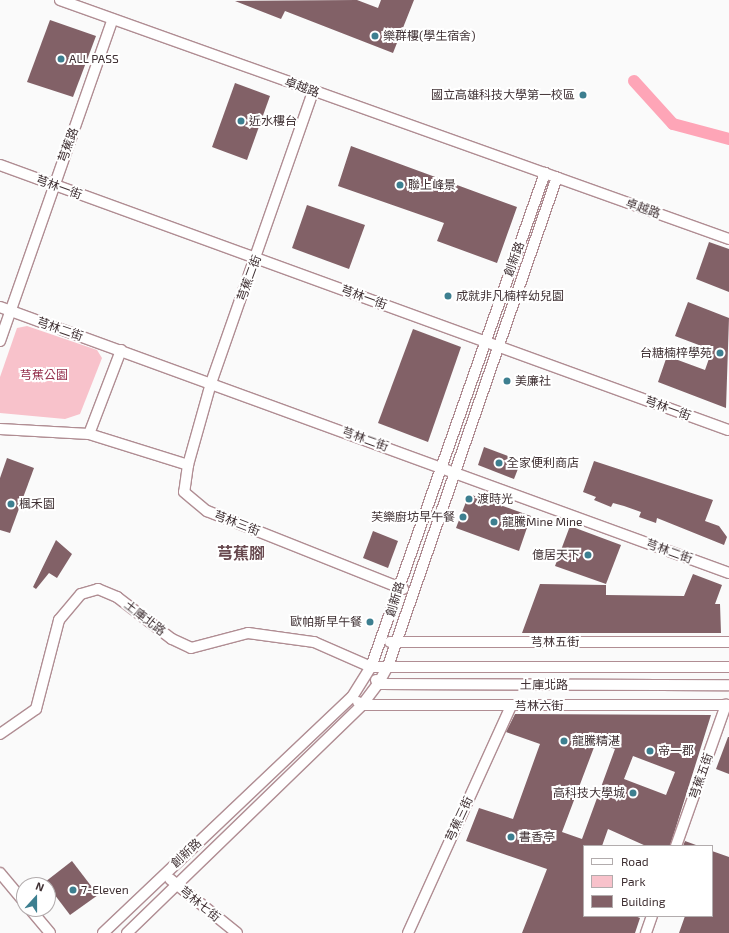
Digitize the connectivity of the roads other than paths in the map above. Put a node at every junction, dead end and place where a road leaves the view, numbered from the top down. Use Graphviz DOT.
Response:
graph roads {
  1 [pos="60,0"];
  2 [pos="113,19"];
  3 [pos="313,91"];
  4 [pos="0,165"];
  5 [pos="544,173"];
  6 [pos="557,177"];
  7 [pos="54,185"];
  8 [pos="729,239"];
  9 [pos="256,258"];
  10 [pos="0,307"];
  11 [pos="10,311"];
  12 [pos="0,341"];
  13 [pos="485,341"];
  14 [pos="497,346"];
  15 [pos="121,350"];
  16 [pos="211,383"];
  17 [pos="0,429"];
  18 [pos="728,430"];
  19 [pos="89,434"];
  20 [pos="188,465"];
  21 [pos="440,467"];
  22 [pos="452,472"];
  23 [pos="729,573"];
  24 [pos="398,587"];
  25 [pos="411,592"];
  26 [pos="382,641"];
  27 [pos="396,642"];
  28 [pos="729,642"];
  29 [pos="388,666"];
  30 [pos="371,667"];
  31 [pos="729,667"];
  32 [pos="378,684"];
  33 [pos="729,685"];
  34 [pos="352,697"];
  35 [pos="362,705"];
  36 [pos="727,705"];
  37 [pos="511,706"];
  38 [pos="0,734"];
  39 [pos="676,845"];
  40 [pos="0,873"];
  41 [pos="165,874"];
  42 [pos="175,884"];
  43 [pos="16,892"];
  44 [pos="37,917"];
  45 [pos="652,917"];
  46 [pos="50,933"];
  47 [pos="103,933"];
  48 [pos="127,933"];
  49 [pos="237,933"];
  50 [pos="408,933"];
  51 [pos="646,933"];
  1 -- 2 [label="street, 卓越路"];
  2 -- 3 [label="street, 卓越路"];
  2 -- 7 [label="street, 芎蕉路"];
  3 -- 5 [label="street, 卓越路"];
  3 -- 9 [label="street, 芎蕉二街"];
  4 -- 7 [label="street, 芎林一街"];
  5 -- 6 [label="street, 卓越路"];
  5 -- 13 [label="street, 創新路"];
  6 -- 8 [label="street, 卓越路"];
  6 -- 14 [label="street, 創新路"];
  7 -- 9 [label="street, 芎林一街"];
  7 -- 11 [label="street, 芎蕉路"];
  9 -- 13 [label="street, 芎林一街"];
  9 -- 16 [label="street, 芎蕉二街"];
  10 -- 11 [label="street, 芎林二街"];
  11 -- 12 [label="street, 芎蕉路"];
  11 -- 15 [label="street, 芎林二街"];
  13 -- 14 [label="street, 芎林一街"];
  13 -- 21 [label="street, 創新路"];
  14 -- 18 [label="street, 芎林一街"];
  14 -- 22 [label="street, 創新路"];
  15 -- 16 [label="street, 芎林二街"];
  15 -- 19 [label="street"];
  16 -- 20 [label="street, 芎蕉二街"];
  16 -- 21 [label="street, 芎林二街"];
  17 -- 19 [label="street"];
  19 -- 20 [label="street"];
  20 -- 24 [label="street, 芎林三街"];
  21 -- 22 [label="street, 芎林二街"];
  21 -- 24 [label="street, 創新路"];
  22 -- 23 [label="street, 芎林二街"];
  22 -- 25 [label="street, 創新路"];
  24 -- 25 [label="street, 芎林三街"];
  24 -- 26 [label="street, 創新路"];
  25 -- 27 [label="street, 創新路"];
  26 -- 27 [label="street, 芎林五街"];
  26 -- 30 [label="street, 創新路"];
  27 -- 28 [label="street, 芎林五街"];
  27 -- 29 [label="street, 創新路"];
  29 -- 30 [label="street, 土庫北路"];
  29 -- 31 [label="street, 土庫北路"];
  29 -- 32 [label="street, 創新路"];
  30 -- 32 [label="street"];
  30 -- 34 [label="street, 創新路"];
  30 -- 38 [label="street, 土庫北路"];
  32 -- 33 [label="street, 土庫北路"];
  32 -- 35 [label="street, 創新路"];
  34 -- 35 [label="street"];
  34 -- 41 [label="street, 創新路"];
  35 -- 37 [label="street, 芎林六街"];
  35 -- 42 [label="street, 創新路"];
  36 -- 37 [label="street, 芎林六街"];
  36 -- 39 [label="street, 芎蕉五街"];
  37 -- 50 [label="street, 芎蕉三街"];
  40 -- 43 [label="street"];
  41 -- 42 [label="street, 芎林七街"];
  41 -- 47 [label="street, 創新路"];
  42 -- 48 [label="street, 創新路"];
  42 -- 49 [label="street, 芎林七街"];
  44 -- 46 [label="street"];
  45 -- 51 [label="street"];
}
